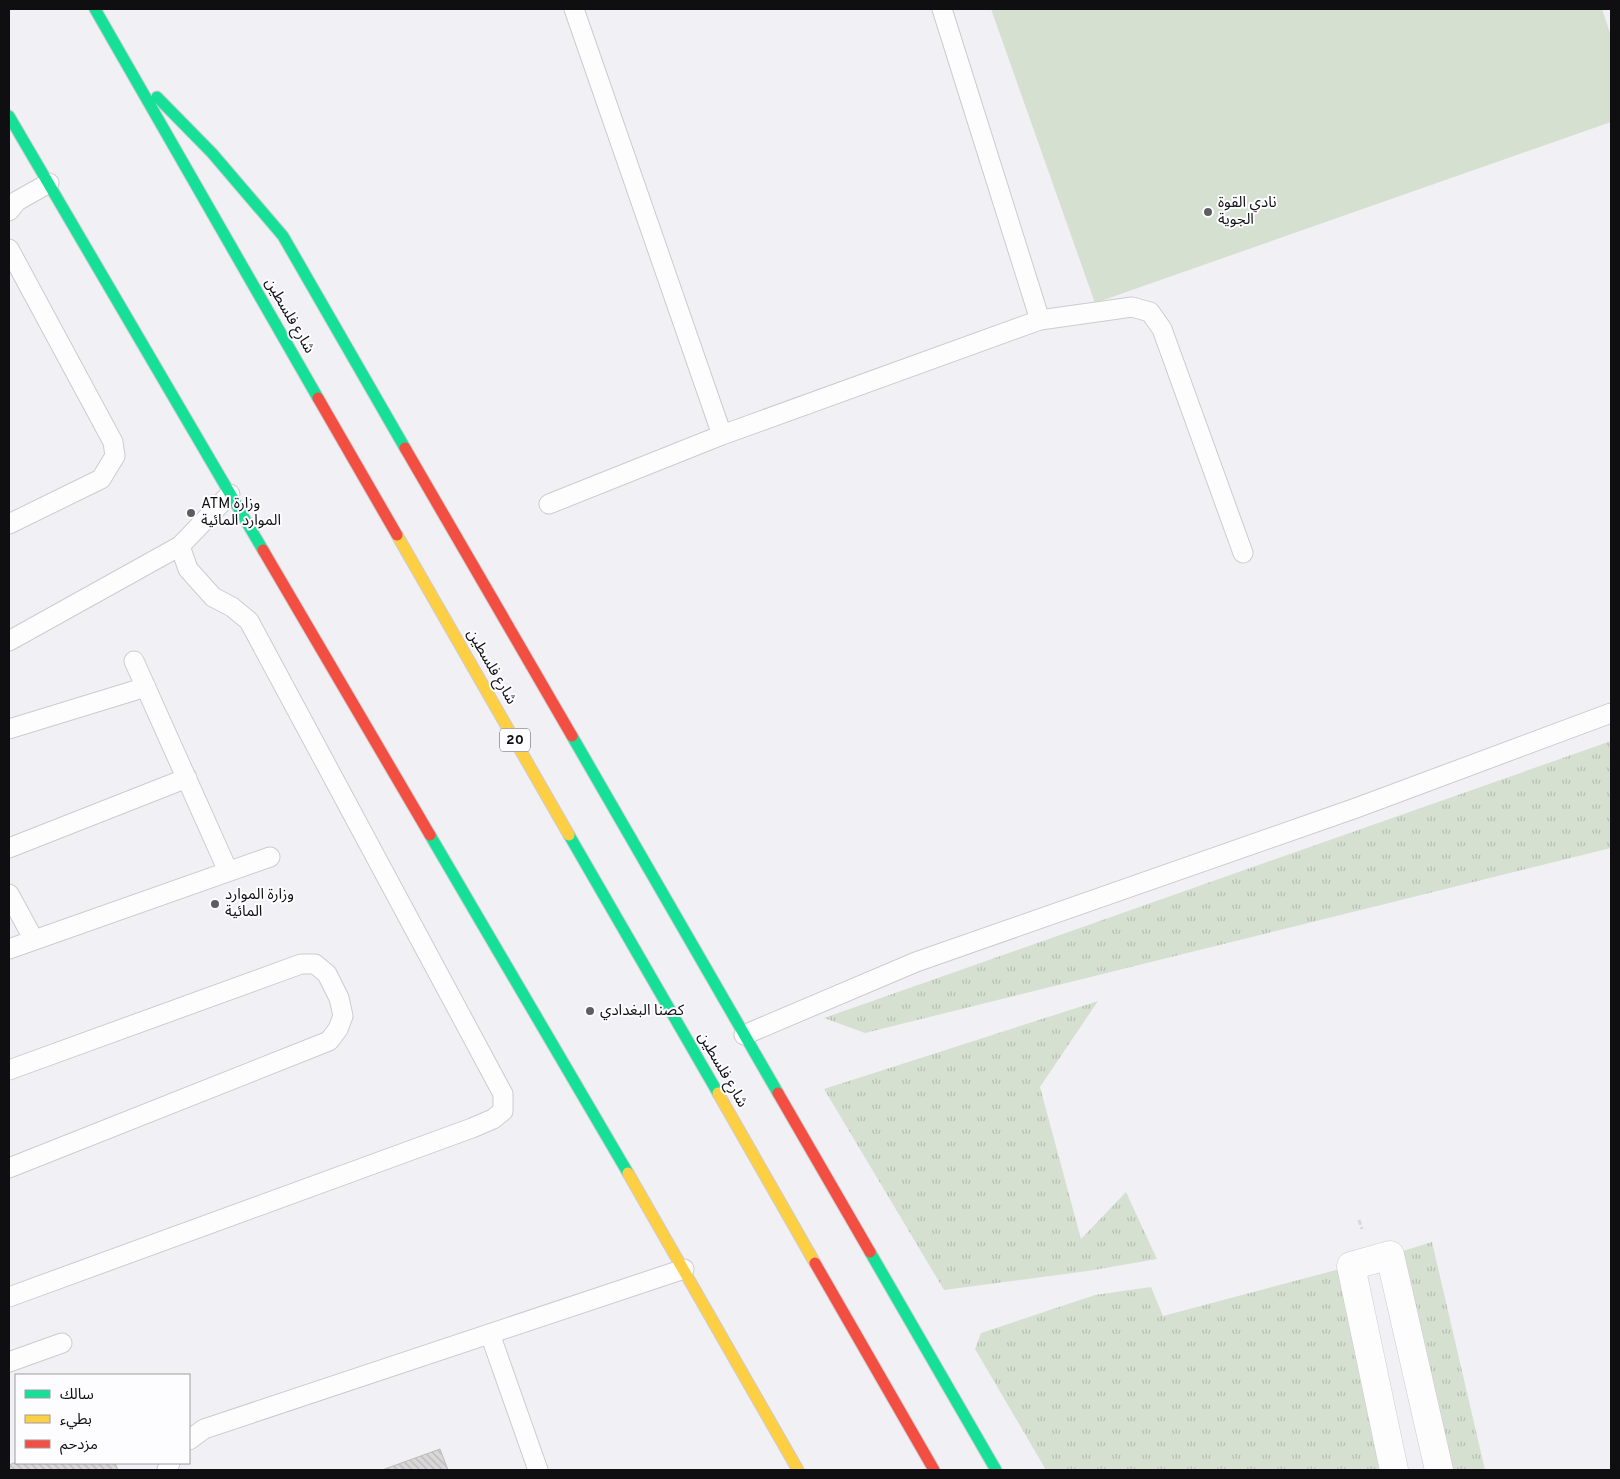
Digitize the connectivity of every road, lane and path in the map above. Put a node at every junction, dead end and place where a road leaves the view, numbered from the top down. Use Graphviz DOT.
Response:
graph roads {
  1 [pos="96,9"];
  2 [pos="574,9"];
  3 [pos="942,9"];
  4 [pos="133,74"];
  5 [pos="9,116"];
  6 [pos="49,183"];
  7 [pos="9,211"];
  8 [pos="9,249"];
  9 [pos="1040,320"];
  10 [pos="722,435"];
  11 [pos="230,494"];
  12 [pos="549,504"];
  13 [pos="9,524"];
  14 [pos="180,546"];
  15 [pos="1243,553"];
  16 [pos="9,641"];
  17 [pos="134,660"];
  18 [pos="146,686"];
  19 [pos="1611,713"];
  20 [pos="9,729"];
  21 [pos="187,778"];
  22 [pos="9,848"];
  23 [pos="270,857"];
  24 [pos="228,871"];
  25 [pos="9,894"];
  26 [pos="34,940"];
  27 [pos="9,949"];
  28 [pos="744,1035"];
  29 [pos="9,1070"];
  30 [pos="9,1168"];
  31 [pos="684,1269"];
  32 [pos="9,1297"];
  33 [pos="490,1334"];
  34 [pos="62,1343"];
  35 [pos="9,1362"];
  36 [pos="190,1439"];
  37 [pos="538,1470"];
  38 [pos="798,1470"];
  39 [pos="934,1470"];
  40 [pos="996,1470"];
  41 [pos="1394,1470"];
  42 [pos="1439,1470"];
  1 -- 4 [label="main road, شارع فلسطين / 20"];
  2 -- 10 [label="lane"];
  3 -- 9 [label="lane"];
  4 -- 28 [label="main road"];
  4 -- 39 [label="main road, شارع فلسطين / 20"];
  5 -- 6 [label="main road"];
  6 -- 7 [label="lane"];
  6 -- 11 [label="main road"];
  8 -- 13 [label="lane"];
  9 -- 10 [label="lane"];
  9 -- 15 [label="lane"];
  10 -- 12 [label="lane"];
  11 -- 14 [label="lane"];
  11 -- 31 [label="main road"];
  14 -- 16 [label="lane"];
  14 -- 32 [label="lane"];
  17 -- 18 [label="lane"];
  18 -- 20 [label="lane"];
  18 -- 21 [label="lane"];
  19 -- 28 [label="lane"];
  21 -- 22 [label="lane"];
  21 -- 24 [label="lane"];
  23 -- 24 [label="lane"];
  24 -- 26 [label="lane"];
  25 -- 26 [label="lane"];
  26 -- 27 [label="lane"];
  28 -- 40 [label="main road"];
  29 -- 30 [label="lane"];
  31 -- 33 [label="lane"];
  31 -- 38 [label="main road"];
  33 -- 36 [label="lane"];
  33 -- 37 [label="lane"];
  34 -- 35 [label="lane"];
  41 -- 42 [label="street"];
}
